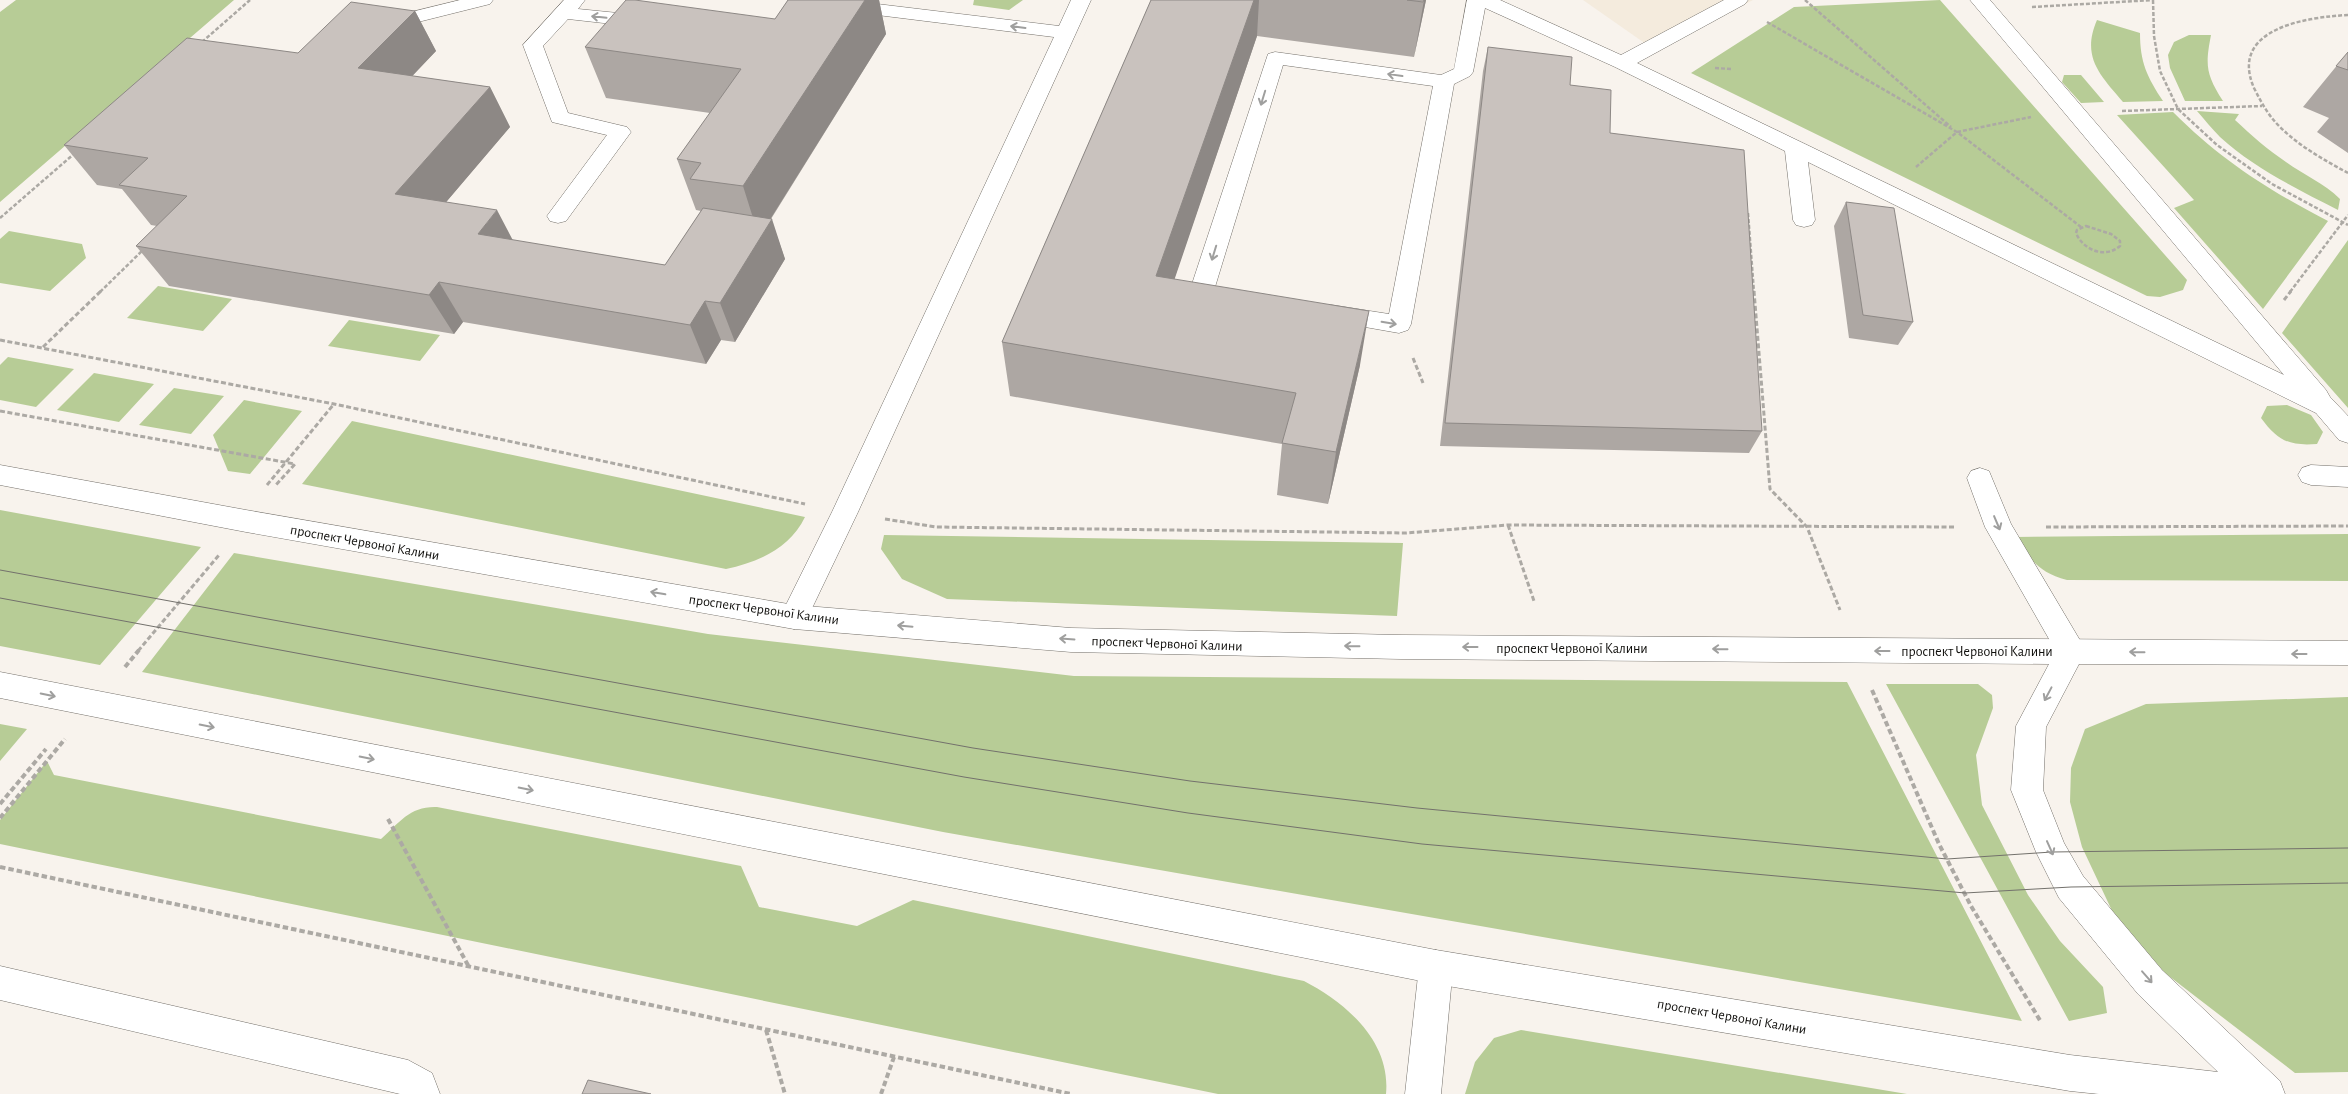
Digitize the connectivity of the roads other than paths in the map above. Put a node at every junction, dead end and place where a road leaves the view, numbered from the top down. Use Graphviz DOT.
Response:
graph roads {
  1 [pos="483,0"];
  2 [pos="1081,0"];
  3 [pos="1476,0"];
  4 [pos="1484,0"];
  5 [pos="1738,0"];
  6 [pos="1984,4"];
  7 [pos="570,6"];
  8 [pos="823,11"];
  9 [pos="663,23"];
  10 [pos="367,28"];
  11 [pos="1066,33"];
  12 [pos="1622,63"];
  13 [pos="1444,81"];
  14 [pos="1795,147"];
  15 [pos="558,216"];
  16 [pos="1804,220"];
  17 [pos="1248,300"];
  18 [pos="1314,311"];
  19 [pos="2325,406"];
  20 [pos="2348,434"];
  21 [pos="2311,475"];
  22 [pos="0,476"];
  23 [pos="2348,477"];
  24 [pos="1980,478"];
  25 [pos="794,617"];
  26 [pos="2071,651"];
  27 [pos="2348,653"];
  28 [pos="0,685"];
  29 [pos="1436,967"];
  30 [pos="0,983"];
  31 [pos="422,1094"];
  32 [pos="1423,1094"];
  33 [pos="2259,1094"];
  34 [pos="2267,1094"];
  1 -- 10 [label="main road"];
  2 -- 11 [label="main road"];
  3 -- 13 [label="main road"];
  4 -- 12 [label="main road"];
  5 -- 12 [label="main road"];
  6 -- 19 [label="main road"];
  9 -- 7 [label="main road, one-way"];
  7 -- 15 [label="main road"];
  11 -- 8 [label="main road, one-way"];
  11 -- 25 [label="main road"];
  12 -- 14 [label="main road"];
  13 -- 17 [label="main road, one-way"];
  18 -- 13 [label="main road, one-way"];
  14 -- 16 [label="main road"];
  14 -- 19 [label="main road"];
  19 -- 20 [label="main road"];
  21 -- 23 [label="main road"];
  25 -- 22 [label="main road, проспект Червоної Калини, one-way"];
  24 -- 26 [label="main road, one-way"];
  26 -- 25 [label="main road, проспект Червоної Калини, one-way"];
  27 -- 26 [label="main road, проспект Червоної Калини, one-way"];
  26 -- 34 [label="main road, one-way"];
  28 -- 29 [label="main road, проспект Червоної Калини, one-way"];
  29 -- 32 [label="main road"];
  29 -- 33 [label="main road, проспект Червоної Калини"];
  30 -- 31 [label="main road"];
}
